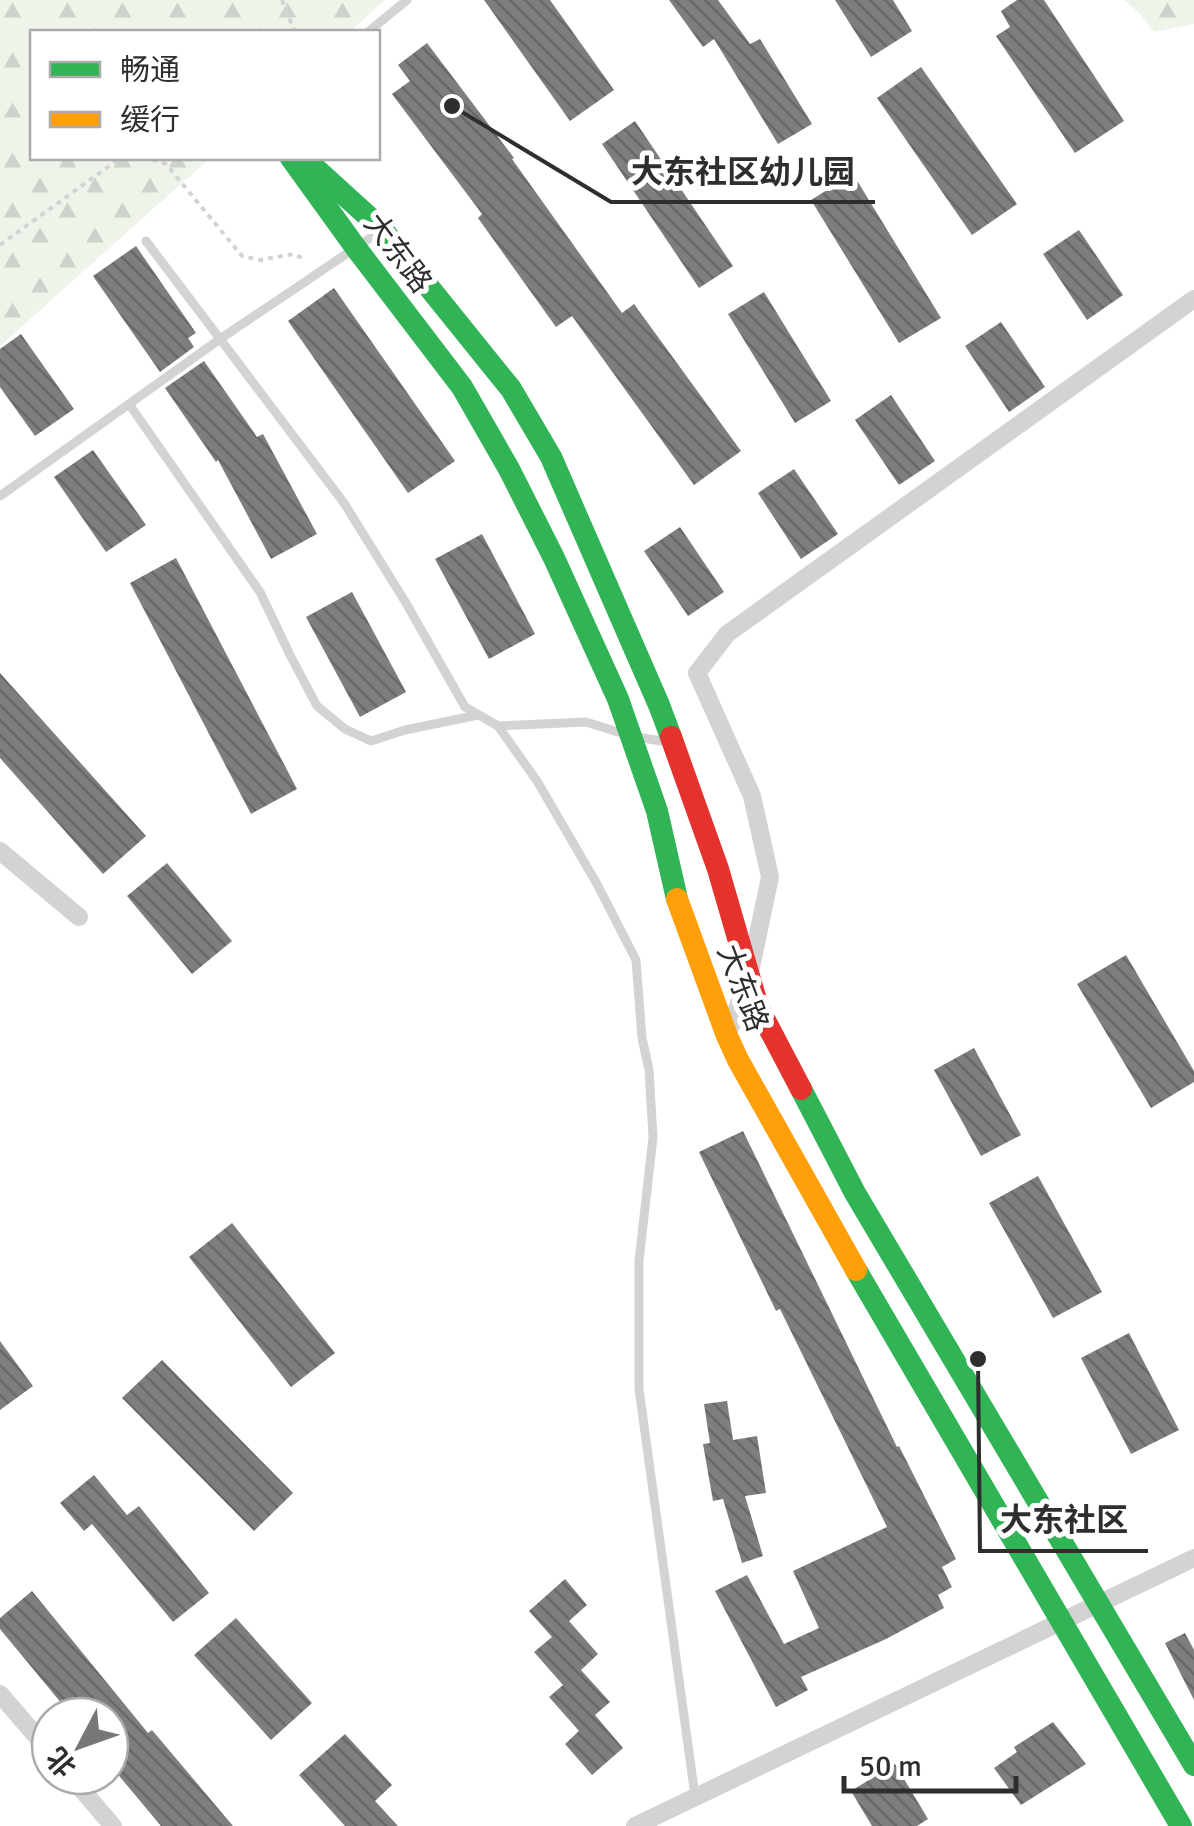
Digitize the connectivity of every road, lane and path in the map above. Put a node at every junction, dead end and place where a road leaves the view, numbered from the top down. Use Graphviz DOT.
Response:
graph roads {
  1 [pos="282,0"];
  2 [pos="408,0"];
  3 [pos="294,30"];
  4 [pos="370,30"];
  5 [pos="121,160"];
  6 [pos="157,160"];
  7 [pos="292,160"];
  8 [pos="304,160"];
  9 [pos="382,229"];
  10 [pos="146,241"];
  11 [pos="0,245"];
  12 [pos="356,248"];
  13 [pos="325,269"];
  14 [pos="1194,299"];
  15 [pos="220,339"];
  16 [pos="129,404"];
  17 [pos="0,496"];
  18 [pos="478,715"];
  19 [pos="498,726"];
  20 [pos="630,736"];
  21 [pos="673,742"];
  22 [pos="0,850"];
  23 [pos="78,918"];
  24 [pos="749,977"];
  25 [pos="727,1036"];
  26 [pos="1194,1558"];
  27 [pos="1099,1604"];
  28 [pos="0,1694"];
  29 [pos="30,1729"];
  30 [pos="1194,1764"];
  31 [pos="87,1796"];
  32 [pos="695,1797"];
  33 [pos="113,1826"];
  34 [pos="634,1826"];
  35 [pos="1181,1826"];
  1 -- 3 [label="path"];
  2 -- 4 [label="lane"];
  5 -- 11 [label="path"];
  6 -- 13 [label="path"];
  7 -- 12 [label="street, 大东路"];
  8 -- 9 [label="street, 大东路"];
  9 -- 12 [label="lane"];
  9 -- 21 [label="street, 大东路"];
  10 -- 15 [label="lane"];
  12 -- 13 [label="lane"];
  12 -- 20 [label="street, 大东路"];
  13 -- 15 [label="lane"];
  14 -- 24 [label="street"];
  15 -- 16 [label="lane"];
  15 -- 18 [label="lane"];
  16 -- 17 [label="lane"];
  16 -- 18 [label="lane"];
  18 -- 19 [label="lane"];
  19 -- 20 [label="lane"];
  19 -- 32 [label="lane"];
  20 -- 21 [label="lane"];
  20 -- 25 [label="street, 大东路"];
  21 -- 24 [label="street, 大东路"];
  22 -- 23 [label="street"];
  24 -- 25 [label="street"];
  24 -- 27 [label="street, 大东路"];
  25 -- 35 [label="street, 大东路"];
  26 -- 27 [label="street"];
  27 -- 30 [label="street, 大东路"];
  27 -- 32 [label="street"];
  28 -- 29 [label="street"];
  31 -- 33 [label="street"];
  32 -- 34 [label="street"];
}
